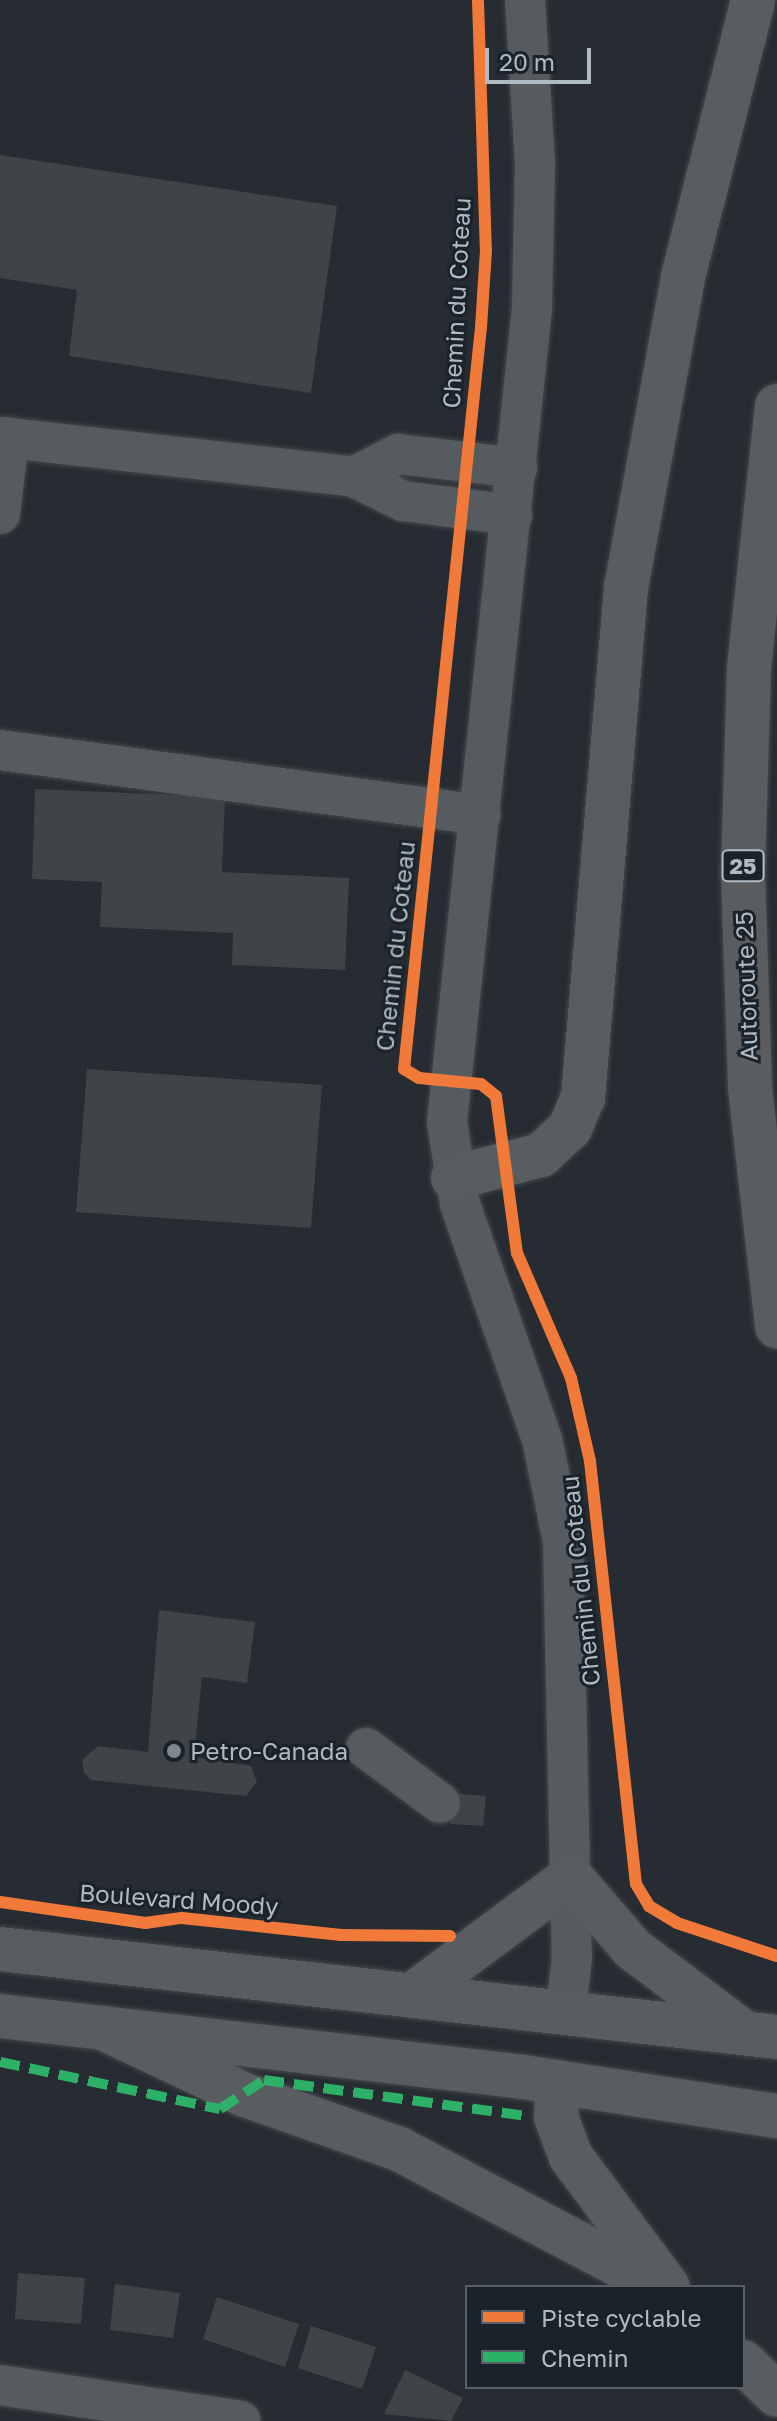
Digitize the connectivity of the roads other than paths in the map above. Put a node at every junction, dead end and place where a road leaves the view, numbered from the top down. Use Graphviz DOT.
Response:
graph roads {
  1 [pos="525,0"];
  2 [pos="753,0"];
  3 [pos="777,406"];
  4 [pos="4,438"];
  5 [pos="517,468"];
  6 [pos="354,477"];
  7 [pos="0,514"];
  8 [pos="512,515"];
  9 [pos="0,750"];
  10 [pos="481,815"];
  11 [pos="453,1178"];
  12 [pos="777,1326"];
  13 [pos="366,1748"];
  14 [pos="440,1803"];
  15 [pos="571,1877"];
  16 [pos="0,1949"];
  17 [pos="412,1995"];
  18 [pos="565,2015"];
  19 [pos="0,2016"];
  20 [pos="103,2028"];
  21 [pos="761,2035"];
  22 [pos="558,2082"];
  23 [pos="777,2116"];
  24 [pos="657,2285"];
  25 [pos="667,2285"];
  26 [pos="745,2364"];
  27 [pos="0,2385"];
  28 [pos="777,2395"];
  29 [pos="240,2421"];
  1 -- 5 [label="street, Chemin du Coteau"];
  2 -- 11 [label="highway"];
  3 -- 12 [label="highway, Autoroute 25 / 25"];
  4 -- 6 [label="street"];
  4 -- 7 [label="street"];
  5 -- 6 [label="street"];
  5 -- 8 [label="street, Chemin du Coteau"];
  6 -- 8 [label="street"];
  8 -- 10 [label="street, Chemin du Coteau"];
  9 -- 10 [label="street"];
  10 -- 11 [label="street, Chemin du Coteau"];
  11 -- 15 [label="street, Chemin du Coteau"];
  13 -- 14 [label="street"];
  15 -- 17 [label="main road"];
  15 -- 18 [label="street, Chemin du Coteau"];
  15 -- 21 [label="main road"];
  16 -- 17 [label="main road"];
  17 -- 18 [label="main road"];
  18 -- 21 [label="main road"];
  18 -- 22 [label="main road"];
  19 -- 20 [label="main road"];
  20 -- 22 [label="main road"];
  20 -- 24 [label="highway"];
  22 -- 23 [label="main road"];
  22 -- 25 [label="highway"];
  26 -- 28 [label="highway"];
  27 -- 29 [label="street"];
}
